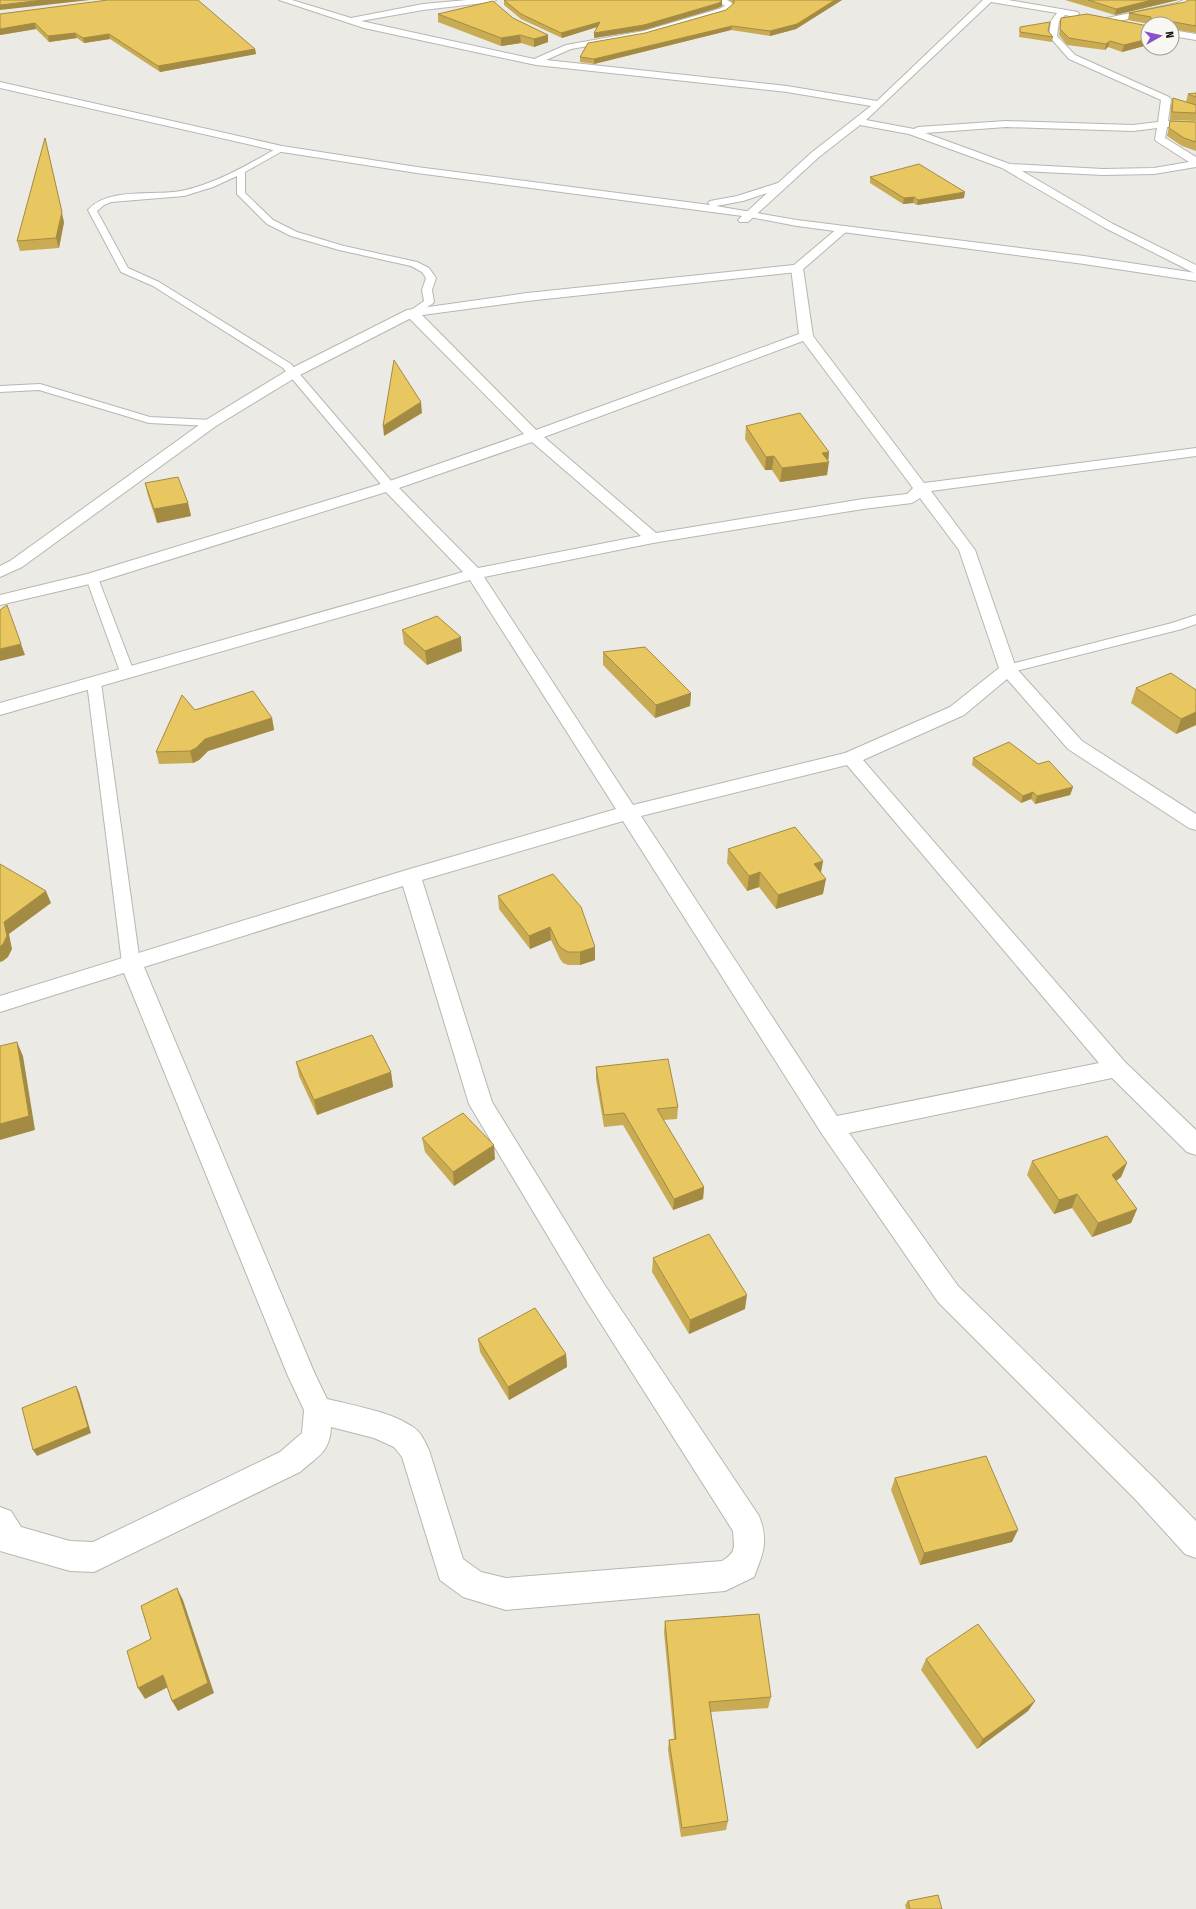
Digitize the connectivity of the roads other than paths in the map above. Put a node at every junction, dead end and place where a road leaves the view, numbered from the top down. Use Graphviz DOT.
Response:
graph roads {
  1 [pos="282,0"];
  2 [pos="492,0"];
  3 [pos="720,0"];
  4 [pos="988,0"];
  5 [pos="993,0"];
  6 [pos="1191,0"];
  7 [pos="500,8"];
  8 [pos="1063,12"];
  9 [pos="1086,16"];
  10 [pos="349,21"];
  11 [pos="1133,25"];
  12 [pos="1180,34"];
  13 [pos="1196,37"];
  14 [pos="555,41"];
  15 [pos="569,47"];
  16 [pos="536,62"];
  17 [pos="0,85"];
  18 [pos="1166,99"];
  19 [pos="880,104"];
  20 [pos="1178,104"];
  21 [pos="859,122"];
  22 [pos="1163,124"];
  23 [pos="1196,126"];
  24 [pos="911,131"];
  25 [pos="1196,133"];
  26 [pos="1160,140"];
  27 [pos="282,149"];
  28 [pos="1196,163"];
  29 [pos="1006,166"];
  30 [pos="417,170"];
  31 [pos="241,171"];
  32 [pos="781,185"];
  33 [pos="676,204"];
  34 [pos="747,217"];
  35 [pos="843,229"];
  36 [pos="796,268"];
  37 [pos="1196,272"];
  38 [pos="412,313"];
  39 [pos="806,336"];
  40 [pos="293,373"];
  41 [pos="0,389"];
  42 [pos="211,423"];
  43 [pos="534,436"];
  44 [pos="1196,452"];
  45 [pos="389,486"];
  46 [pos="922,488"];
  47 [pos="653,538"];
  48 [pos="0,572"];
  49 [pos="474,574"];
  50 [pos="92,578"];
  51 [pos="0,600"];
  52 [pos="1196,619"];
  53 [pos="1008,669"];
  54 [pos="128,672"];
  55 [pos="94,683"];
  56 [pos="0,709"];
  57 [pos="851,758"];
  58 [pos="630,812"];
  59 [pos="1196,823"];
  60 [pos="410,876"];
  61 [pos="131,963"];
  62 [pos="0,1004"];
  63 [pos="1116,1068"];
  64 [pos="832,1126"];
  65 [pos="1196,1145"];
  66 [pos="318,1410"];
  67 [pos="0,1522"];
  68 [pos="1196,1543"];
  1 -- 10 [label="street"];
  2 -- 7 [label="street"];
  2 -- 10 [label="street"];
  3 -- 15 [label="street"];
  4 -- 19 [label="street"];
  5 -- 8 [label="street"];
  6 -- 11 [label="street"];
  8 -- 9 [label="street"];
  8 -- 18 [label="street"];
  10 -- 16 [label="street"];
  12 -- 13 [label="street"];
  14 -- 15 [label="street"];
  15 -- 16 [label="street"];
  16 -- 19 [label="street"];
  17 -- 27 [label="street"];
  18 -- 20 [label="street"];
  18 -- 22 [label="street"];
  19 -- 21 [label="street"];
  21 -- 24 [label="street"];
  21 -- 32 [label="street"];
  22 -- 23 [label="street"];
  22 -- 24 [label="street"];
  22 -- 26 [label="street"];
  24 -- 29 [label="street"];
  25 -- 26 [label="street"];
  26 -- 28 [label="street"];
  27 -- 30 [label="street"];
  27 -- 31 [label="lane"];
  28 -- 29 [label="street"];
  29 -- 37 [label="street"];
  30 -- 33 [label="street"];
  30 -- 34 [label="street"];
  31 -- 38 [label="lane"];
  31 -- 40 [label="lane"];
  32 -- 33 [label="street"];
  32 -- 34 [label="street"];
  33 -- 34 [label="street"];
  34 -- 35 [label="street"];
  35 -- 36 [label="street"];
  35 -- 37 [label="street"];
  36 -- 38 [label="street"];
  36 -- 39 [label="street"];
  38 -- 40 [label="street"];
  38 -- 43 [label="street"];
  39 -- 43 [label="street"];
  39 -- 46 [label="street"];
  40 -- 42 [label="street"];
  40 -- 45 [label="lane"];
  41 -- 42 [label="lane"];
  42 -- 48 [label="street"];
  43 -- 45 [label="street"];
  43 -- 47 [label="street"];
  44 -- 46 [label="street"];
  45 -- 49 [label="street"];
  45 -- 50 [label="street"];
  46 -- 47 [label="street"];
  46 -- 53 [label="street"];
  47 -- 49 [label="street"];
  49 -- 54 [label="street"];
  49 -- 58 [label="street"];
  50 -- 51 [label="street"];
  50 -- 54 [label="lane"];
  52 -- 53 [label="lane"];
  53 -- 57 [label="street"];
  53 -- 59 [label="street"];
  54 -- 55 [label="street"];
  55 -- 56 [label="street"];
  55 -- 61 [label="lane"];
  57 -- 58 [label="street"];
  57 -- 63 [label="street"];
  58 -- 60 [label="street"];
  58 -- 64 [label="street"];
  60 -- 61 [label="street"];
  60 -- 66 [label="street"];
  61 -- 62 [label="street"];
  61 -- 66 [label="street"];
  63 -- 64 [label="street"];
  63 -- 65 [label="street"];
  64 -- 68 [label="street"];
  66 -- 67 [label="street"];
}
